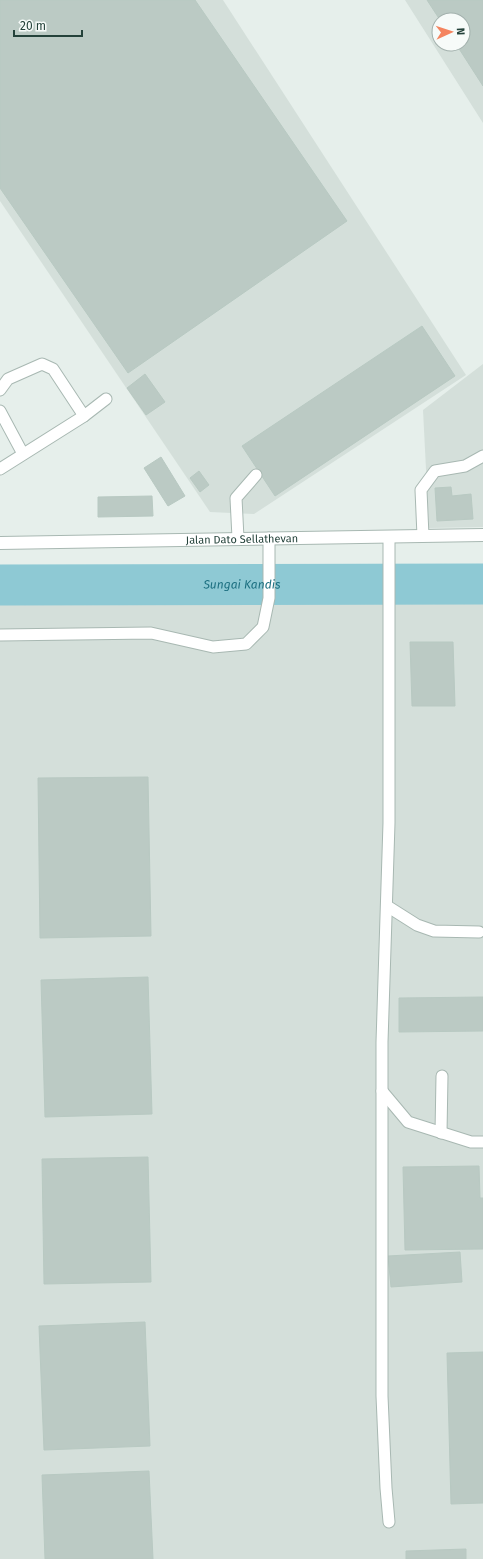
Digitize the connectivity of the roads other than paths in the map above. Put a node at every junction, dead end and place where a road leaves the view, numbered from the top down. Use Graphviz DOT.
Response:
graph roads {
  1 [pos="0,390"];
  2 [pos="106,399"];
  3 [pos="0,411"];
  4 [pos="84,416"];
  5 [pos="23,454"];
  6 [pos="483,456"];
  7 [pos="0,469"];
  8 [pos="256,475"];
  9 [pos="483,535"];
  10 [pos="423,536"];
  11 [pos="389,537"];
  12 [pos="238,538"];
  13 [pos="269,538"];
  14 [pos="0,543"];
  15 [pos="0,635"];
  16 [pos="387,906"];
  17 [pos="479,932"];
  18 [pos="442,1076"];
  19 [pos="382,1091"];
  20 [pos="441,1133"];
  21 [pos="483,1142"];
  22 [pos="389,1522"];
  1 -- 4 [label="lane"];
  2 -- 4 [label="lane"];
  3 -- 5 [label="lane"];
  4 -- 5 [label="lane"];
  5 -- 7 [label="lane"];
  6 -- 10 [label="lane"];
  8 -- 12 [label="lane"];
  9 -- 10 [label="street, Jalan Dato Sellathevan"];
  10 -- 11 [label="street, Jalan Dato Sellathevan"];
  11 -- 13 [label="street, Jalan Dato Sellathevan"];
  11 -- 16 [label="lane"];
  12 -- 13 [label="street, Jalan Dato Sellathevan"];
  12 -- 14 [label="street, Jalan Dato Sellathevan"];
  13 -- 15 [label="lane"];
  16 -- 17 [label="lane"];
  16 -- 19 [label="lane"];
  18 -- 20 [label="lane"];
  19 -- 20 [label="lane"];
  19 -- 22 [label="lane"];
  20 -- 21 [label="lane"];
}
